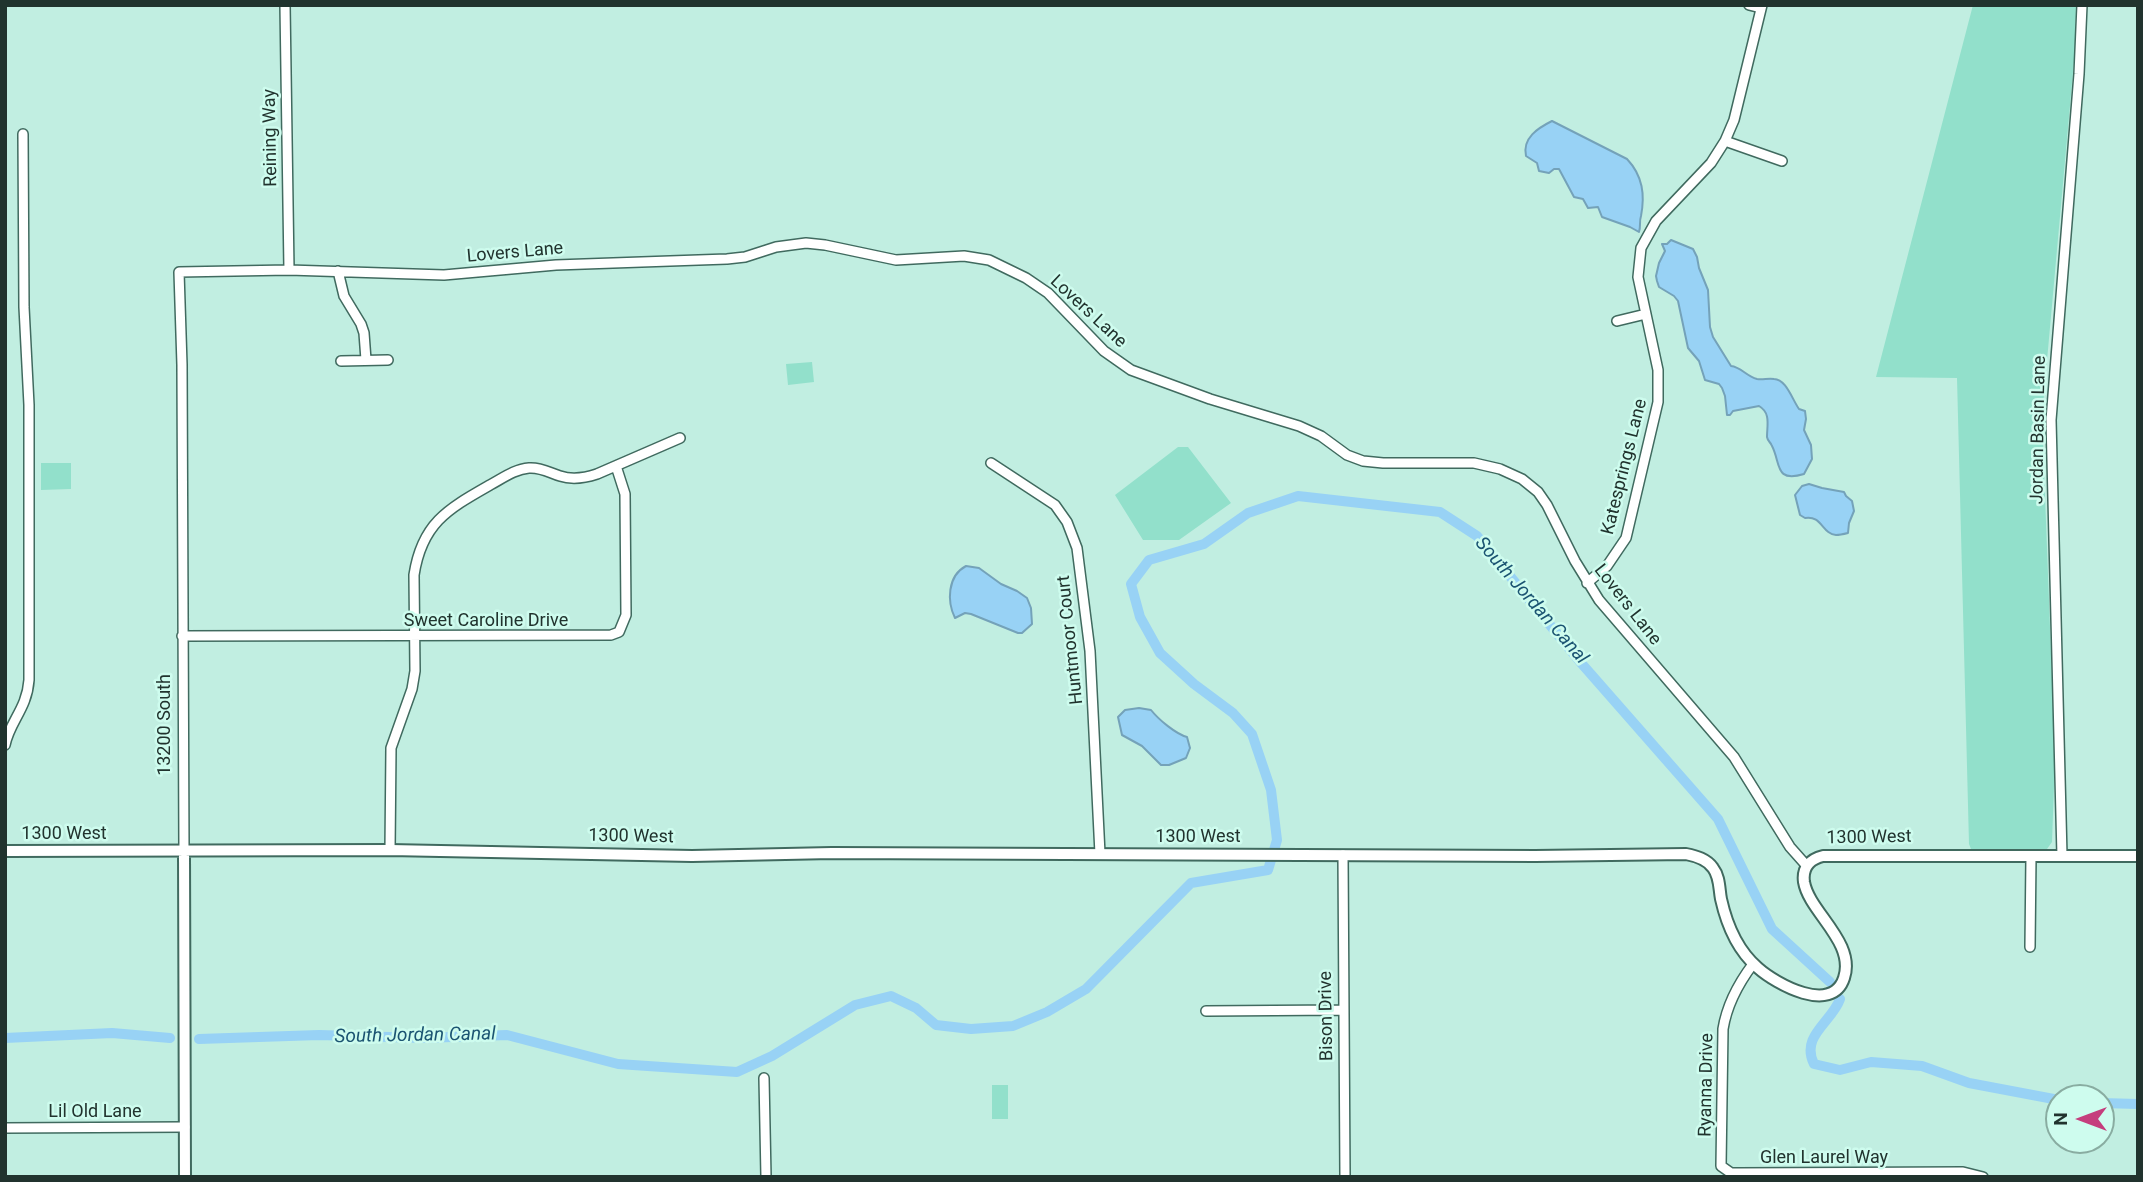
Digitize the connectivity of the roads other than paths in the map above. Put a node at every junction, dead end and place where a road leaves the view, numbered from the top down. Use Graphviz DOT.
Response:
graph roads {
  1 [pos="285,5"];
  2 [pos="1749,5"];
  3 [pos="2082,5"];
  4 [pos="1761,7"];
  5 [pos="23,134"];
  6 [pos="1725,141"];
  7 [pos="1782,161"];
  8 [pos="289,270"];
  9 [pos="338,271"];
  10 [pos="179,272"];
  11 [pos="1646,314"];
  12 [pos="1617,321"];
  13 [pos="366,360"];
  14 [pos="388,360"];
  15 [pos="341,361"];
  16 [pos="680,438"];
  17 [pos="991,463"];
  18 [pos="616,466"];
  19 [pos="1587,583"];
  20 [pos="183,636"];
  21 [pos="415,636"];
  22 [pos="5,745"];
  23 [pos="390,850"];
  24 [pos="5,851"];
  25 [pos="184,852"];
  26 [pos="1100,854"];
  27 [pos="1343,855"];
  28 [pos="2031,856"];
  29 [pos="2062,856"];
  30 [pos="2138,856"];
  31 [pos="1806,866"];
  32 [pos="2030,947"];
  33 [pos="1753,964"];
  34 [pos="1342,1010"];
  35 [pos="1206,1011"];
  36 [pos="764,1078"];
  37 [pos="185,1127"];
  38 [pos="5,1128"];
  39 [pos="1725,1170"];
  40 [pos="1924,1175"];
  41 [pos="185,1177"];
  42 [pos="766,1177"];
  43 [pos="1345,1177"];
  44 [pos="1983,1177"];
  1 -- 8 [label="street, Reining Way"];
  2 -- 4 [label="street"];
  3 -- 29 [label="street, Jordan Basin Lane"];
  4 -- 6 [label="street, Katesprings Lane"];
  5 -- 22 [label="street"];
  6 -- 7 [label="street"];
  6 -- 11 [label="street, Katesprings Lane"];
  8 -- 9 [label="street, Lovers Lane"];
  8 -- 10 [label="street, Lovers Lane"];
  9 -- 13 [label="street"];
  9 -- 19 [label="street, Lovers Lane"];
  10 -- 20 [label="street, 13200 South"];
  11 -- 12 [label="street"];
  11 -- 19 [label="street, Katesprings Lane"];
  13 -- 14 [label="street"];
  13 -- 15 [label="street"];
  16 -- 18 [label="street"];
  17 -- 26 [label="street, Huntmoor Court"];
  18 -- 21 [label="street"];
  18 -- 21 [label="street, Sweet Caroline Drive"];
  19 -- 31 [label="street, Lovers Lane"];
  20 -- 21 [label="street, Sweet Caroline Drive"];
  20 -- 25 [label="street, 13200 South"];
  21 -- 23 [label="street"];
  23 -- 25 [label="street, 1300 West"];
  23 -- 26 [label="street, 1300 West"];
  24 -- 25 [label="street, 1300 West"];
  25 -- 37 [label="street, 13200 South"];
  26 -- 27 [label="street, 1300 West"];
  27 -- 33 [label="street, 1300 West"];
  27 -- 34 [label="street, Bison Drive"];
  28 -- 29 [label="street, 1300 West"];
  28 -- 31 [label="street, 1300 West"];
  28 -- 32 [label="street"];
  29 -- 30 [label="street, 1300 West"];
  31 -- 33 [label="street, 1300 West"];
  33 -- 39 [label="street, Ryanna Drive"];
  34 -- 35 [label="street"];
  34 -- 43 [label="street, Bison Drive"];
  36 -- 42 [label="street"];
  37 -- 38 [label="street, Lil Old Lane"];
  37 -- 41 [label="street, 13200 South"];
  39 -- 40 [label="street, Glen Laurel Way"];
  40 -- 44 [label="street, Glen Laurel Way"];
}
